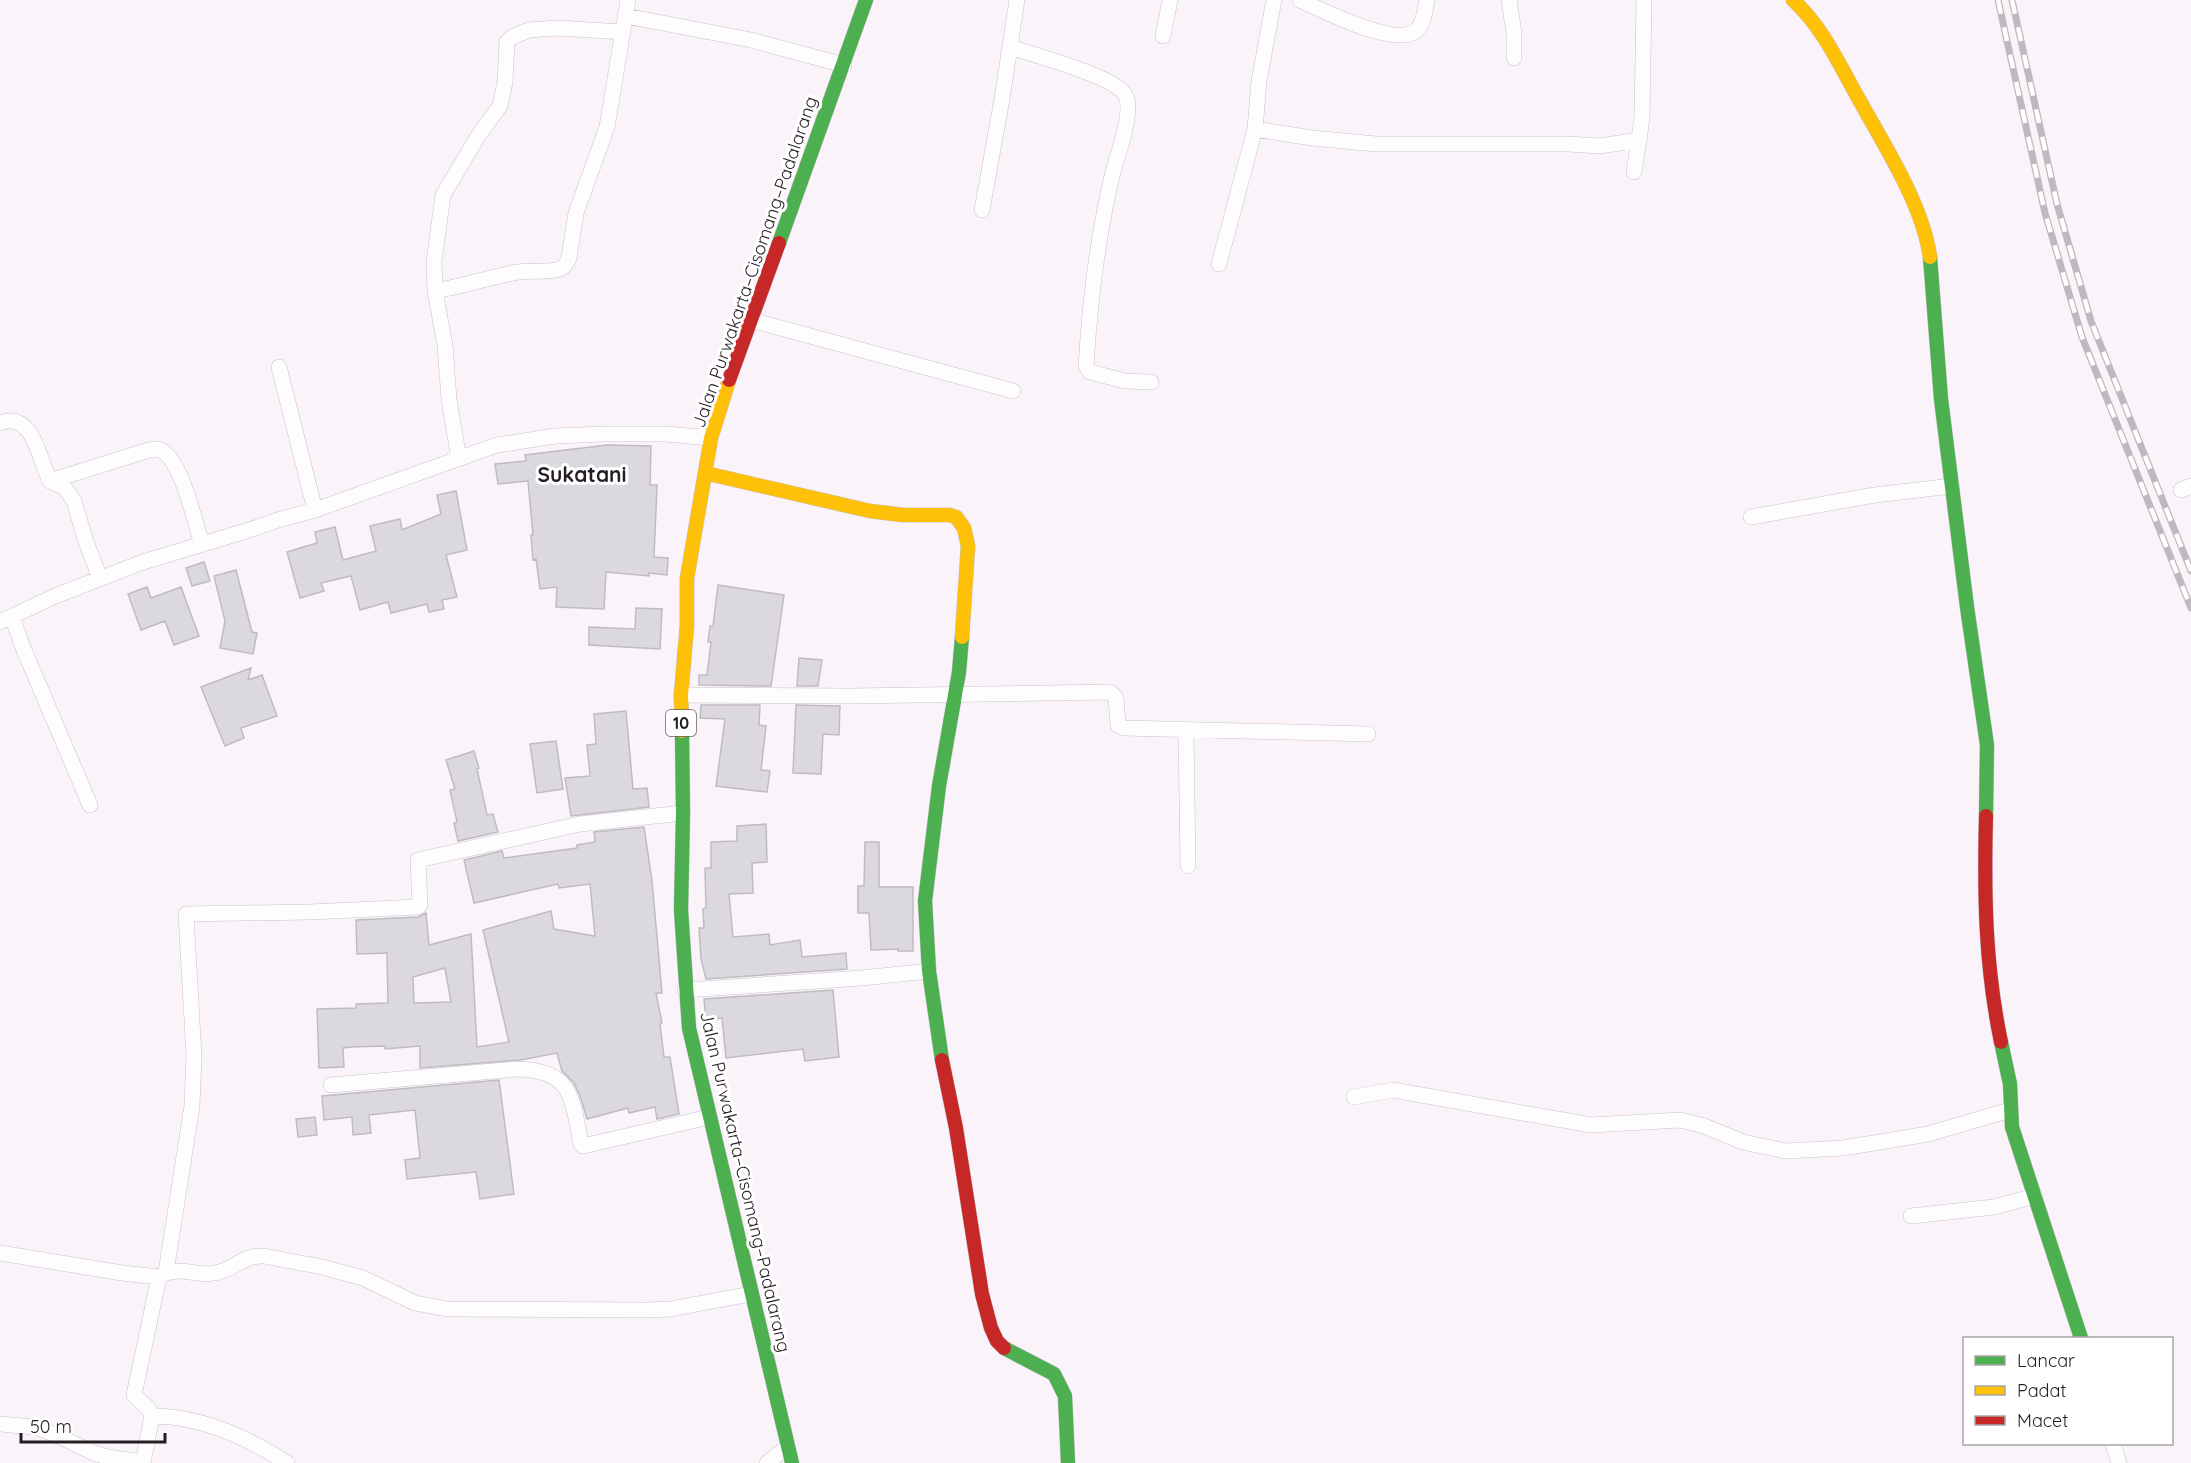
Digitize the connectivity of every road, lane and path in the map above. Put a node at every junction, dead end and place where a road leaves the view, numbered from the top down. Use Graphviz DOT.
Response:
graph roads {
  1 [pos="628,0"];
  2 [pos="866,0"];
  3 [pos="1017,0"];
  4 [pos="1170,0"];
  5 [pos="1274,0"];
  6 [pos="1300,0"];
  7 [pos="1426,0"];
  8 [pos="1509,0"];
  9 [pos="1644,0"];
  10 [pos="1793,0"];
  11 [pos="624,24"];
  12 [pos="1163,36"];
  13 [pos="1010,47"];
  14 [pos="1514,58"];
  15 [pos="844,65"];
  16 [pos="1255,129"];
  17 [pos="1639,140"];
  18 [pos="1634,172"];
  19 [pos="982,210"];
  20 [pos="1219,264"];
  21 [pos="435,291"];
  22 [pos="751,320"];
  23 [pos="279,367"];
  24 [pos="1151,382"];
  25 [pos="1013,391"];
  26 [pos="0,423"];
  27 [pos="711,438"];
  28 [pos="459,459"];
  29 [pos="705,473"];
  30 [pos="50,482"];
  31 [pos="1952,486"];
  32 [pos="315,510"];
  33 [pos="1751,517"];
  34 [pos="202,544"];
  35 [pos="100,578"];
  36 [pos="6,619"];
  37 [pos="956,694"];
  38 [pos="681,695"];
  39 [pos="1186,731"];
  40 [pos="1368,734"];
  41 [pos="90,805"];
  42 [pos="683,813"];
  43 [pos="1188,866"];
  44 [pos="929,971"];
  45 [pos="685,990"];
  46 [pos="331,1085"];
  47 [pos="1354,1097"];
  48 [pos="2010,1110"];
  49 [pos="709,1117"];
  50 [pos="2035,1196"];
  51 [pos="1911,1216"];
  52 [pos="0,1253"];
  53 [pos="162,1275"];
  54 [pos="751,1294"];
  55 [pos="2081,1337"];
  56 [pos="152,1416"];
  57 [pos="0,1424"];
  58 [pos="2114,1445"];
  59 [pos="787,1447"];
  60 [pos="143,1462"];
  61 [pos="286,1463"];
  62 [pos="767,1463"];
  63 [pos="792,1463"];
  64 [pos="1068,1463"];
  65 [pos="2119,1463"];
  1 -- 11 [label="street"];
  2 -- 15 [label="main road, Jalan Purwakarta–Cisomang–Padalarang / 10"];
  3 -- 13 [label="street"];
  4 -- 12 [label="street"];
  5 -- 16 [label="street"];
  6 -- 7 [label="street"];
  8 -- 14 [label="street"];
  9 -- 17 [label="street"];
  10 -- 31 [label="main road"];
  11 -- 15 [label="street"];
  11 -- 21 [label="street"];
  11 -- 21 [label="street"];
  13 -- 19 [label="street"];
  13 -- 24 [label="street"];
  15 -- 22 [label="main road, Jalan Purwakarta–Cisomang–Padalarang / 10"];
  16 -- 17 [label="street"];
  16 -- 20 [label="street"];
  17 -- 18 [label="street"];
  21 -- 28 [label="street"];
  22 -- 25 [label="street"];
  22 -- 27 [label="main road, Jalan Purwakarta–Cisomang–Padalarang / 10"];
  23 -- 32 [label="street"];
  26 -- 30 [label="street"];
  27 -- 28 [label="street"];
  27 -- 29 [label="main road, Jalan Purwakarta–Cisomang–Padalarang / 10"];
  28 -- 32 [label="street"];
  29 -- 37 [label="main road"];
  29 -- 38 [label="main road, Jalan Purwakarta–Cisomang–Padalarang / 10"];
  30 -- 34 [label="street"];
  30 -- 35 [label="street"];
  31 -- 33 [label="street"];
  31 -- 48 [label="main road"];
  32 -- 34 [label="street"];
  34 -- 35 [label="street"];
  35 -- 36 [label="street"];
  36 -- 41 [label="street"];
  37 -- 38 [label="street"];
  37 -- 39 [label="street"];
  37 -- 44 [label="main road"];
  38 -- 42 [label="main road, Jalan Purwakarta–Cisomang–Padalarang / 10"];
  39 -- 40 [label="street"];
  39 -- 43 [label="street"];
  42 -- 45 [label="main road, Jalan Purwakarta–Cisomang–Padalarang / 10"];
  42 -- 53 [label="street"];
  44 -- 45 [label="street"];
  44 -- 64 [label="main road"];
  45 -- 49 [label="main road, Jalan Purwakarta–Cisomang–Padalarang / 10"];
  46 -- 49 [label="street"];
  47 -- 48 [label="street"];
  48 -- 50 [label="main road"];
  49 -- 54 [label="main road, Jalan Purwakarta–Cisomang–Padalarang / 10"];
  50 -- 51 [label="street"];
  50 -- 55 [label="main road"];
  52 -- 53 [label="street"];
  53 -- 54 [label="street"];
  53 -- 56 [label="street"];
  54 -- 59 [label="main road, Jalan Purwakarta–Cisomang–Padalarang / 10"];
  56 -- 60 [label="street"];
  56 -- 61 [label="street"];
  57 -- 60 [label="street"];
  58 -- 65 [label="street"];
  59 -- 62 [label="street"];
  59 -- 63 [label="main road, Jalan Purwakarta–Cisomang–Padalarang / 10"];
}
